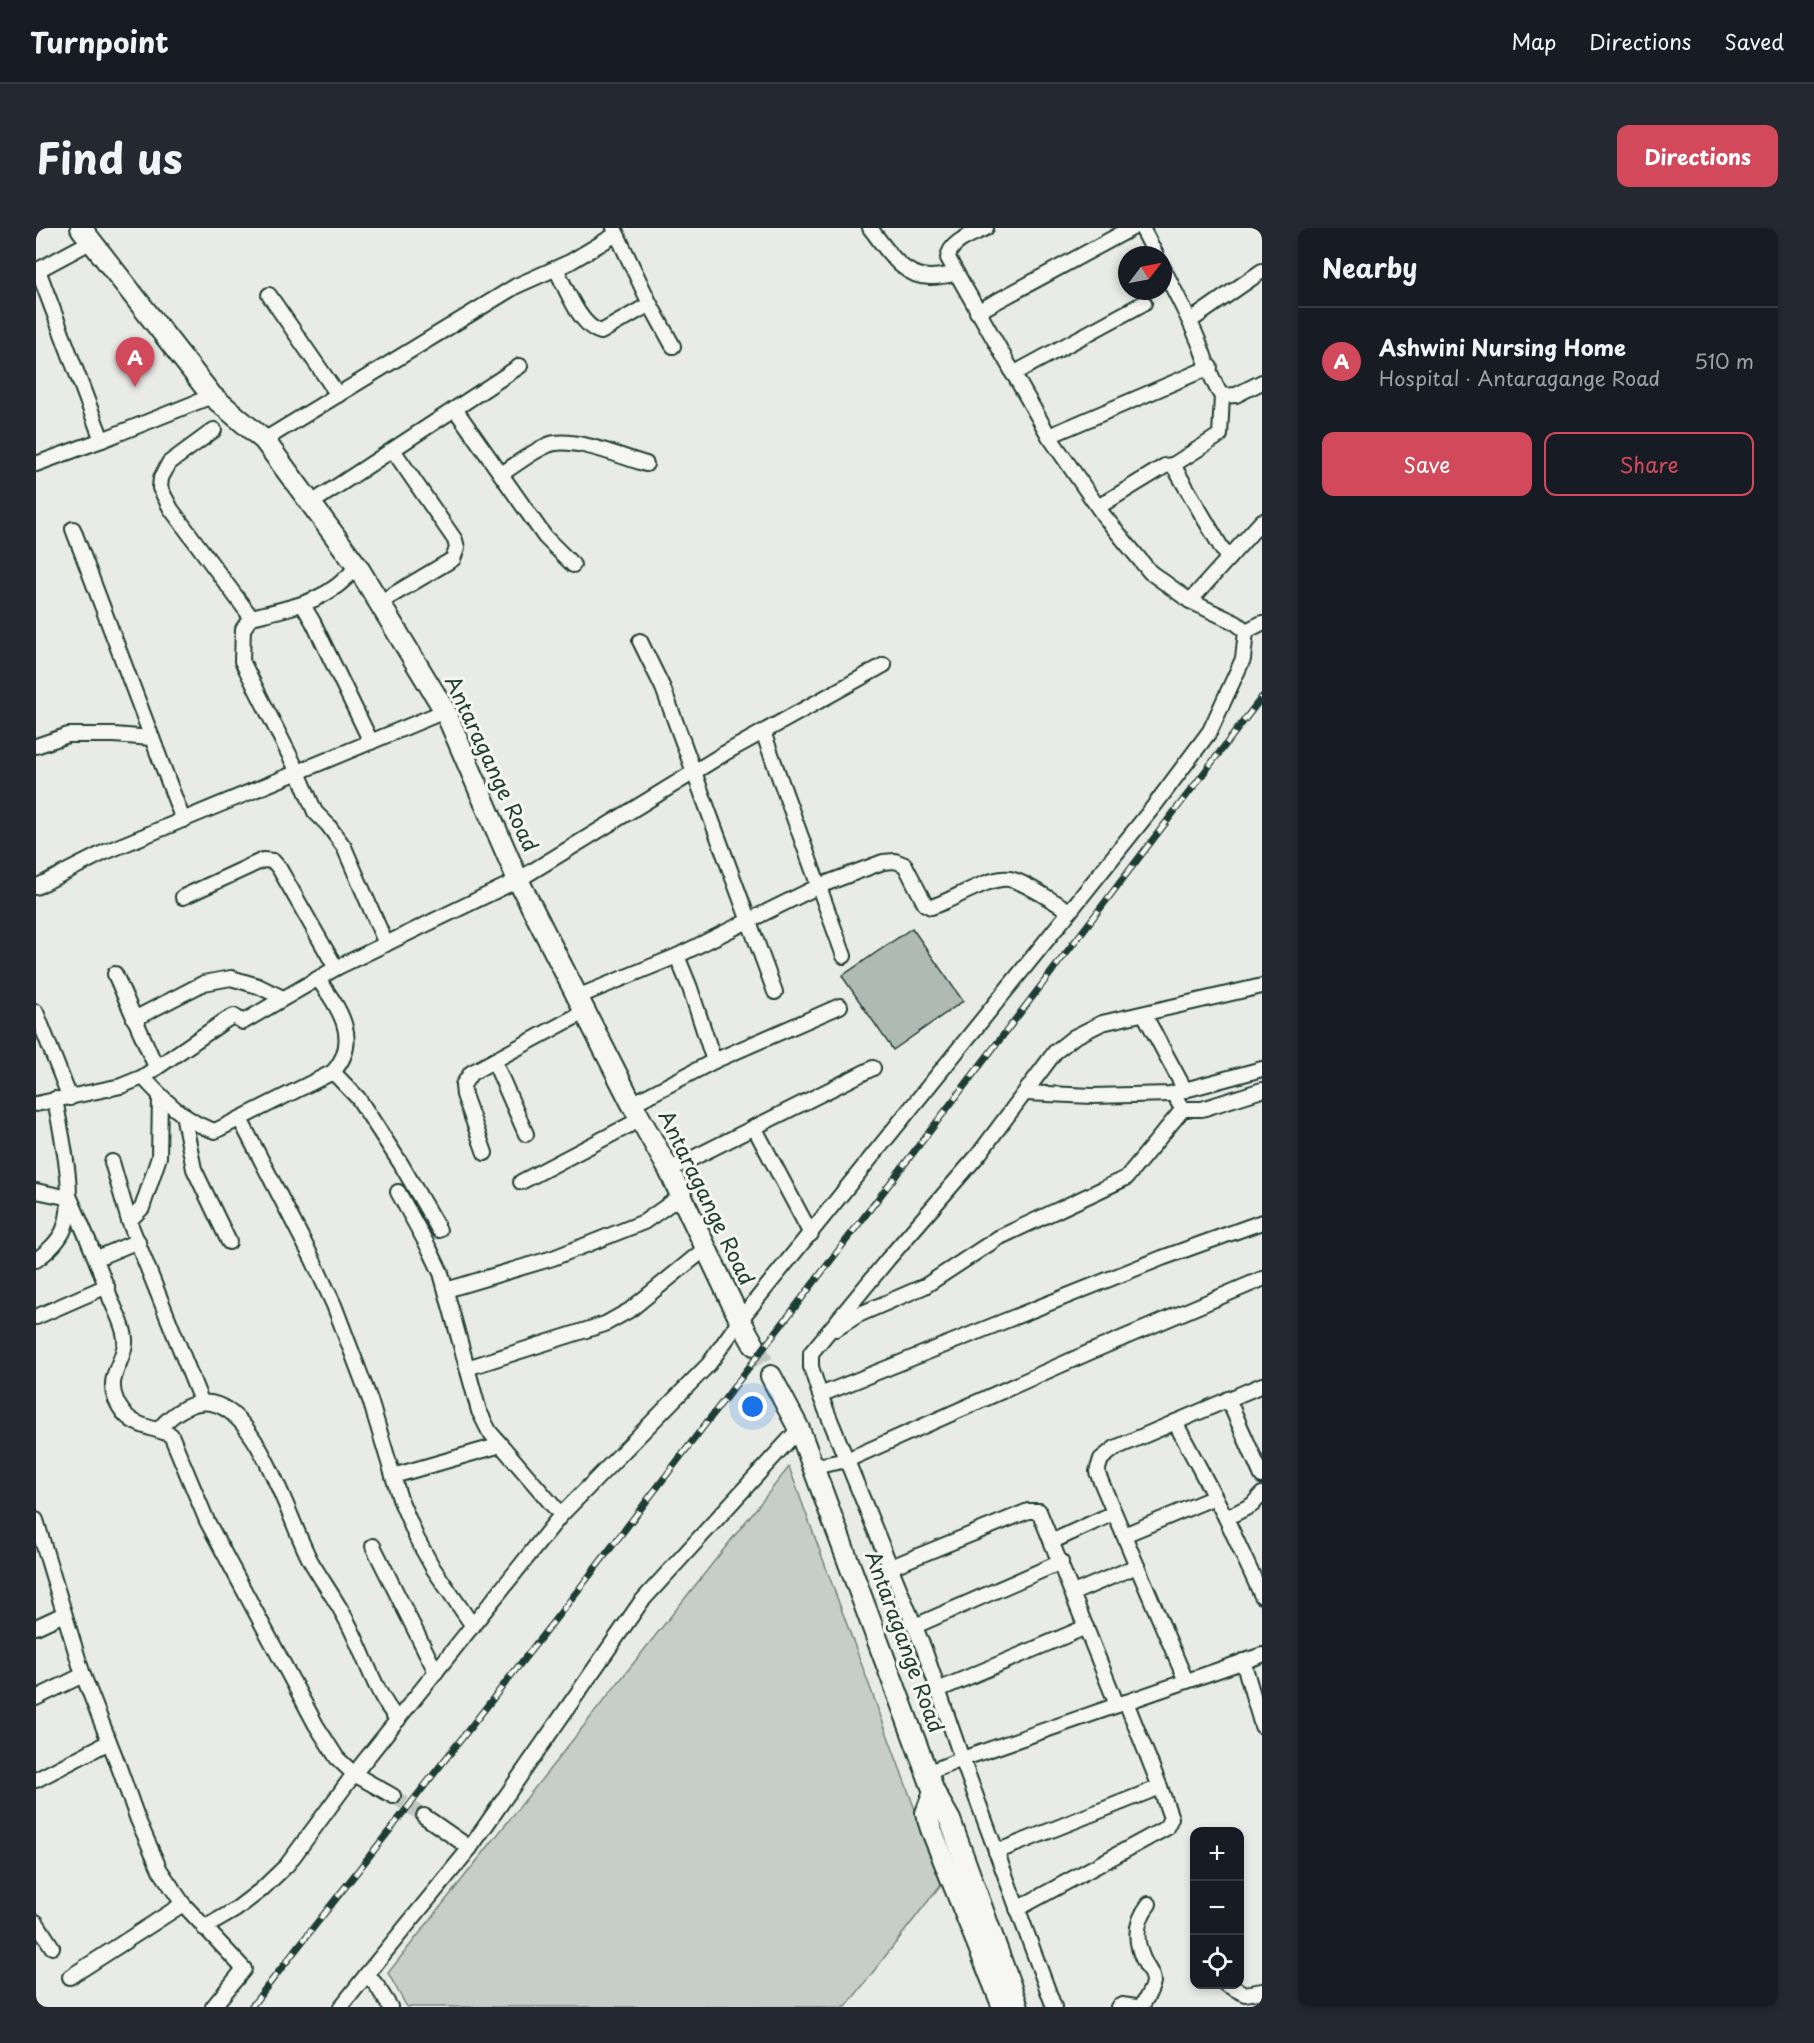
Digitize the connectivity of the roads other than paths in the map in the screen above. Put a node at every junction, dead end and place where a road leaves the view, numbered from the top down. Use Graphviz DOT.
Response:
graph roads {
  1 [pos="870,228"];
  2 [pos="987,228"];
  3 [pos="1132,228"];
  4 [pos="614,231"];
  5 [pos="1148,231"];
  6 [pos="86,234"];
  7 [pos="1153,246"];
  8 [pos="556,269"];
  9 [pos="37,271"];
  10 [pos="1262,272"];
  11 [pos="955,274"];
  12 [pos="1172,286"];
  13 [pos="269,295"];
  14 [pos="1144,303"];
  15 [pos="650,304"];
  16 [pos="977,312"];
  17 [pos="1190,321"];
  18 [pos="673,346"];
  19 [pos="520,366"];
  20 [pos="1210,367"];
  21 [pos="1013,374"];
  22 [pos="1262,382"];
  23 [pos="338,394"];
  24 [pos="212,396"];
  25 [pos="1222,396"];
  26 [pos="455,409"];
  27 [pos="214,430"];
  28 [pos="1049,436"];
  29 [pos="102,440"];
  30 [pos="264,440"];
  31 [pos="393,450"];
  32 [pos="36,464"];
  33 [pos="646,464"];
  34 [pos="1173,465"];
  35 [pos="501,474"];
  36 [pos="310,504"];
  37 [pos="1098,507"];
  38 [pos="1262,521"];
  39 [pos="73,529"];
  40 [pos="1228,559"];
  41 [pos="573,565"];
  42 [pos="357,566"];
  43 [pos="1190,601"];
  44 [pos="379,603"];
  45 [pos="303,605"];
  46 [pos="251,617"];
  47 [pos="1262,623"];
  48 [pos="1246,631"];
  49 [pos="640,640"];
  50 [pos="884,665"];
  51 [pos="445,711"];
  52 [pos="763,732"];
  53 [pos="152,738"];
  54 [pos="371,742"];
  55 [pos="36,746"];
  56 [pos="298,772"];
  57 [pos="692,773"];
  58 [pos="183,820"];
  59 [pos="518,880"];
  60 [pos="36,886"];
  61 [pos="819,886"];
  62 [pos="183,897"];
  63 [pos="1070,911"];
  64 [pos="748,920"];
  65 [pos="386,944"];
  66 [pos="844,956"];
  67 [pos="677,957"];
  68 [pos="336,968"];
  69 [pos="115,974"];
  70 [pos="318,979"];
  71 [pos="1262,986"];
  72 [pos="775,992"];
  73 [pos="283,998"];
  74 [pos="581,1004"];
  75 [pos="840,1006"];
  76 [pos="36,1012"];
  77 [pos="1144,1014"];
  78 [pos="134,1019"];
  79 [pos="41,1036"];
  80 [pos="494,1061"];
  81 [pos="714,1061"];
  82 [pos="156,1066"];
  83 [pos="873,1068"];
  84 [pos="1262,1069"];
  85 [pos="333,1072"];
  86 [pos="143,1077"];
  87 [pos="1185,1090"];
  88 [pos="1262,1090"];
  89 [pos="1025,1093"];
  90 [pos="1170,1094"];
  91 [pos="160,1096"];
  92 [pos="62,1098"];
  93 [pos="36,1104"];
  94 [pos="1183,1109"];
  95 [pos="636,1112"];
  96 [pos="183,1114"];
  97 [pos="240,1119"];
  98 [pos="754,1127"];
  99 [pos="526,1134"];
  100 [pos="485,1153"];
  101 [pos="112,1162"];
  102 [pos="669,1170"];
  103 [pos="521,1182"];
  104 [pos="36,1191"];
  105 [pos="398,1192"];
  106 [pos="681,1196"];
  107 [pos="70,1198"];
  108 [pos="129,1221"];
  109 [pos="1262,1222"];
  110 [pos="440,1230"];
  111 [pos="811,1233"];
  112 [pos="138,1241"];
  113 [pos="229,1242"];
  114 [pos="706,1248"];
  115 [pos="97,1258"];
  116 [pos="36,1260"];
  117 [pos="1262,1279"];
  118 [pos="107,1286"];
  119 [pos="446,1290"];
  120 [pos="36,1317"];
  121 [pos="740,1320"];
  122 [pos="826,1335"];
  123 [pos="754,1345"];
  124 [pos="467,1368"];
  125 [pos="771,1376"];
  126 [pos="1262,1384"];
  127 [pos="820,1395"];
  128 [pos="1228,1399"];
  129 [pos="201,1401"];
  130 [pos="1175,1422"];
  131 [pos="799,1429"];
  132 [pos="159,1430"];
  133 [pos="501,1444"];
  134 [pos="848,1460"];
  135 [pos="813,1467"];
  136 [pos="393,1476"];
  137 [pos="1262,1476"];
  138 [pos="1262,1494"];
  139 [pos="1215,1497"];
  140 [pos="1114,1513"];
  141 [pos="561,1515"];
  142 [pos="1226,1518"];
  143 [pos="36,1520"];
  144 [pos="1124,1535"];
  145 [pos="1053,1541"];
  146 [pos="373,1546"];
  147 [pos="1061,1562"];
  148 [pos="1137,1566"];
  149 [pos="891,1567"];
  150 [pos="1073,1593"];
  151 [pos="1262,1596"];
  152 [pos="64,1614"];
  153 [pos="473,1626"];
  154 [pos="915,1626"];
  155 [pos="36,1627"];
  156 [pos="1086,1627"];
  157 [pos="1262,1655"];
  158 [pos="1243,1661"];
  159 [pos="436,1672"];
  160 [pos="83,1675"];
  161 [pos="1186,1681"];
  162 [pos="938,1690"];
  163 [pos="36,1698"];
  164 [pos="1121,1703"];
  165 [pos="398,1720"];
  166 [pos="1262,1726"];
  167 [pos="110,1742"];
  168 [pos="962,1759"];
  169 [pos="927,1773"];
  170 [pos="354,1774"];
  171 [pos="36,1780"];
  172 [pos="1160,1787"];
  173 [pos="934,1792"];
  174 [pos="393,1796"];
  175 [pos="424,1816"];
  176 [pos="470,1848"];
  177 [pos="996,1852"];
  178 [pos="183,1904"];
  179 [pos="1149,1904"];
  180 [pos="1017,1909"];
  181 [pos="36,1922"];
  182 [pos="204,1928"];
  183 [pos="52,1947"];
  184 [pos="367,1974"];
  185 [pos="70,1977"];
  186 [pos="1235,1989"];
  187 [pos="1262,1991"];
  188 [pos="213,2007"];
  189 [pos="341,2007"];
  190 [pos="390,2007"];
  191 [pos="1003,2007"];
  192 [pos="1018,2007"];
  193 [pos="1054,2007"];
  194 [pos="1118,2007"];
  195 [pos="1136,2007"];
  196 [pos="1141,2007"];
  1 -- 11 [label="street"];
  2 -- 11 [label="street"];
  3 -- 16 [label="street"];
  4 -- 8 [label="street"];
  4 -- 15 [label="street"];
  5 -- 7 [label="street"];
  6 -- 9 [label="street"];
  6 -- 24 [label="street, Antaragange Road"];
  8 -- 15 [label="street"];
  8 -- 23 [label="street"];
  9 -- 29 [label="street"];
  10 -- 17 [label="street"];
  11 -- 16 [label="street"];
  12 -- 17 [label="street"];
  13 -- 23 [label="street"];
  14 -- 21 [label="street"];
  15 -- 18 [label="street"];
  16 -- 21 [label="street"];
  17 -- 20 [label="street"];
  19 -- 26 [label="street"];
  20 -- 25 [label="street"];
  20 -- 28 [label="street"];
  21 -- 28 [label="street"];
  22 -- 25 [label="street"];
  23 -- 30 [label="street"];
  24 -- 29 [label="street"];
  24 -- 30 [label="street, Antaragange Road"];
  25 -- 34 [label="street"];
  26 -- 31 [label="street"];
  26 -- 35 [label="street"];
  27 -- 46 [label="street"];
  28 -- 37 [label="street"];
  29 -- 32 [label="street"];
  30 -- 36 [label="street, Antaragange Road"];
  31 -- 36 [label="street"];
  31 -- 44 [label="street"];
  33 -- 35 [label="street"];
  34 -- 37 [label="street"];
  34 -- 40 [label="street"];
  35 -- 41 [label="street"];
  36 -- 42 [label="street, Antaragange Road"];
  37 -- 43 [label="street"];
  38 -- 40 [label="street"];
  39 -- 53 [label="street"];
  40 -- 43 [label="street"];
  42 -- 44 [label="street, Antaragange Road"];
  42 -- 45 [label="street"];
  43 -- 48 [label="street"];
  44 -- 51 [label="street, Antaragange Road"];
  45 -- 46 [label="street"];
  45 -- 54 [label="street"];
  46 -- 56 [label="street"];
  47 -- 48 [label="street"];
  48 -- 63 [label="street"];
  49 -- 57 [label="street"];
  50 -- 52 [label="street"];
  51 -- 54 [label="street"];
  51 -- 59 [label="street, Antaragange Road"];
  52 -- 57 [label="street"];
  52 -- 61 [label="street"];
  53 -- 55 [label="street"];
  53 -- 58 [label="street"];
  54 -- 56 [label="street"];
  56 -- 58 [label="street"];
  56 -- 65 [label="street"];
  57 -- 59 [label="street"];
  57 -- 64 [label="street"];
  58 -- 60 [label="street"];
  59 -- 65 [label="street"];
  59 -- 74 [label="street, Antaragange Road"];
  61 -- 63 [label="street"];
  61 -- 64 [label="street"];
  61 -- 66 [label="street"];
  62 -- 68 [label="street"];
  63 -- 111 [label="street"];
  64 -- 67 [label="street"];
  64 -- 72 [label="street"];
  65 -- 68 [label="street"];
  67 -- 74 [label="street"];
  67 -- 81 [label="street"];
  68 -- 70 [label="street"];
  69 -- 78 [label="street"];
  70 -- 73 [label="street"];
  70 -- 85 [label="street"];
  71 -- 77 [label="street"];
  73 -- 78 [label="street"];
  73 -- 82 [label="street"];
  74 -- 80 [label="street"];
  74 -- 95 [label="street, Antaragange Road"];
  75 -- 81 [label="street"];
  76 -- 79 [label="street"];
  77 -- 87 [label="street"];
  77 -- 89 [label="street"];
  78 -- 82 [label="street"];
  79 -- 92 [label="street"];
  80 -- 99 [label="street"];
  80 -- 100 [label="street"];
  81 -- 95 [label="street"];
  82 -- 86 [label="street"];
  83 -- 98 [label="street"];
  84 -- 87 [label="street"];
  85 -- 97 [label="street"];
  85 -- 110 [label="street"];
  86 -- 91 [label="street"];
  86 -- 92 [label="street"];
  87 -- 90 [label="street"];
  88 -- 94 [label="street"];
  89 -- 90 [label="street"];
  89 -- 122 [label="street"];
  90 -- 94 [label="street"];
  91 -- 96 [label="street"];
  91 -- 108 [label="street"];
  92 -- 93 [label="street"];
  92 -- 107 [label="street"];
  94 -- 122 [label="street"];
  95 -- 102 [label="street, Antaragange Road"];
  95 -- 103 [label="street"];
  96 -- 97 [label="street"];
  96 -- 113 [label="street"];
  97 -- 136 [label="street"];
  98 -- 102 [label="street"];
  98 -- 111 [label="street"];
  101 -- 108 [label="street"];
  102 -- 106 [label="street, Antaragange Road"];
  104 -- 107 [label="street"];
  105 -- 119 [label="street"];
  106 -- 114 [label="street, Antaragange Road"];
  106 -- 119 [label="street"];
  107 -- 115 [label="street"];
  107 -- 116 [label="street"];
  108 -- 112 [label="street"];
  109 -- 127 [label="street"];
  111 -- 121 [label="street"];
  112 -- 115 [label="street"];
  112 -- 129 [label="street"];
  114 -- 121 [label="street, Antaragange Road"];
  114 -- 124 [label="street"];
  115 -- 118 [label="street"];
  117 -- 134 [label="street"];
  118 -- 120 [label="street"];
  118 -- 132 [label="street"];
  119 -- 124 [label="street"];
  121 -- 123 [label="street, Antaragange Road"];
  121 -- 141 [label="street"];
  122 -- 127 [label="street"];
  124 -- 133 [label="street"];
  125 -- 131 [label="street, Antaragange Road"];
  126 -- 128 [label="street"];
  127 -- 134 [label="street"];
  128 -- 130 [label="street"];
  128 -- 137 [label="street"];
  129 -- 132 [label="street"];
  129 -- 165 [label="street"];
  130 -- 139 [label="street"];
  130 -- 140 [label="street"];
  131 -- 135 [label="street, Antaragange Road"];
  131 -- 176 [label="street"];
  132 -- 170 [label="street"];
  133 -- 136 [label="street"];
  133 -- 141 [label="street"];
  134 -- 135 [label="street"];
  134 -- 149 [label="street"];
  135 -- 169 [label="street, Antaragange Road"];
  136 -- 153 [label="street"];
  138 -- 142 [label="street"];
  139 -- 142 [label="street"];
  139 -- 144 [label="street"];
  140 -- 144 [label="street"];
  140 -- 145 [label="street"];
  141 -- 153 [label="street"];
  142 -- 151 [label="street"];
  143 -- 152 [label="street"];
  144 -- 148 [label="street"];
  145 -- 147 [label="street"];
  145 -- 149 [label="street"];
  146 -- 159 [label="street"];
  147 -- 150 [label="street"];
  147 -- 154 [label="street"];
  148 -- 150 [label="street"];
  148 -- 161 [label="street"];
  149 -- 154 [label="street"];
  150 -- 156 [label="street"];
  152 -- 155 [label="street"];
  152 -- 160 [label="street"];
  153 -- 159 [label="street"];
  154 -- 162 [label="street"];
  156 -- 162 [label="street"];
  156 -- 164 [label="street"];
  157 -- 158 [label="street"];
  158 -- 161 [label="street"];
  158 -- 166 [label="street"];
  159 -- 165 [label="street"];
  160 -- 163 [label="street"];
  160 -- 167 [label="street"];
  161 -- 164 [label="street"];
  162 -- 168 [label="street"];
  164 -- 168 [label="street"];
  164 -- 172 [label="street"];
  165 -- 170 [label="street"];
  167 -- 171 [label="street"];
  167 -- 178 [label="street"];
  168 -- 169 [label="street"];
  168 -- 177 [label="street"];
  169 -- 173 [label="street, Antaragange Road"];
  170 -- 174 [label="street"];
  170 -- 182 [label="street"];
  172 -- 177 [label="street"];
  172 -- 180 [label="street"];
  173 -- 191 [label="street"];
  173 -- 192 [label="street, Antaragange Road"];
  175 -- 176 [label="street"];
  176 -- 184 [label="street"];
  177 -- 180 [label="street"];
  178 -- 182 [label="street"];
  178 -- 185 [label="street"];
  179 -- 196 [label="street"];
  180 -- 193 [label="street"];
  181 -- 183 [label="street"];
  182 -- 188 [label="street"];
  184 -- 189 [label="street"];
  184 -- 190 [label="street"];
  186 -- 187 [label="street"];
  194 -- 195 [label="street"];
}
